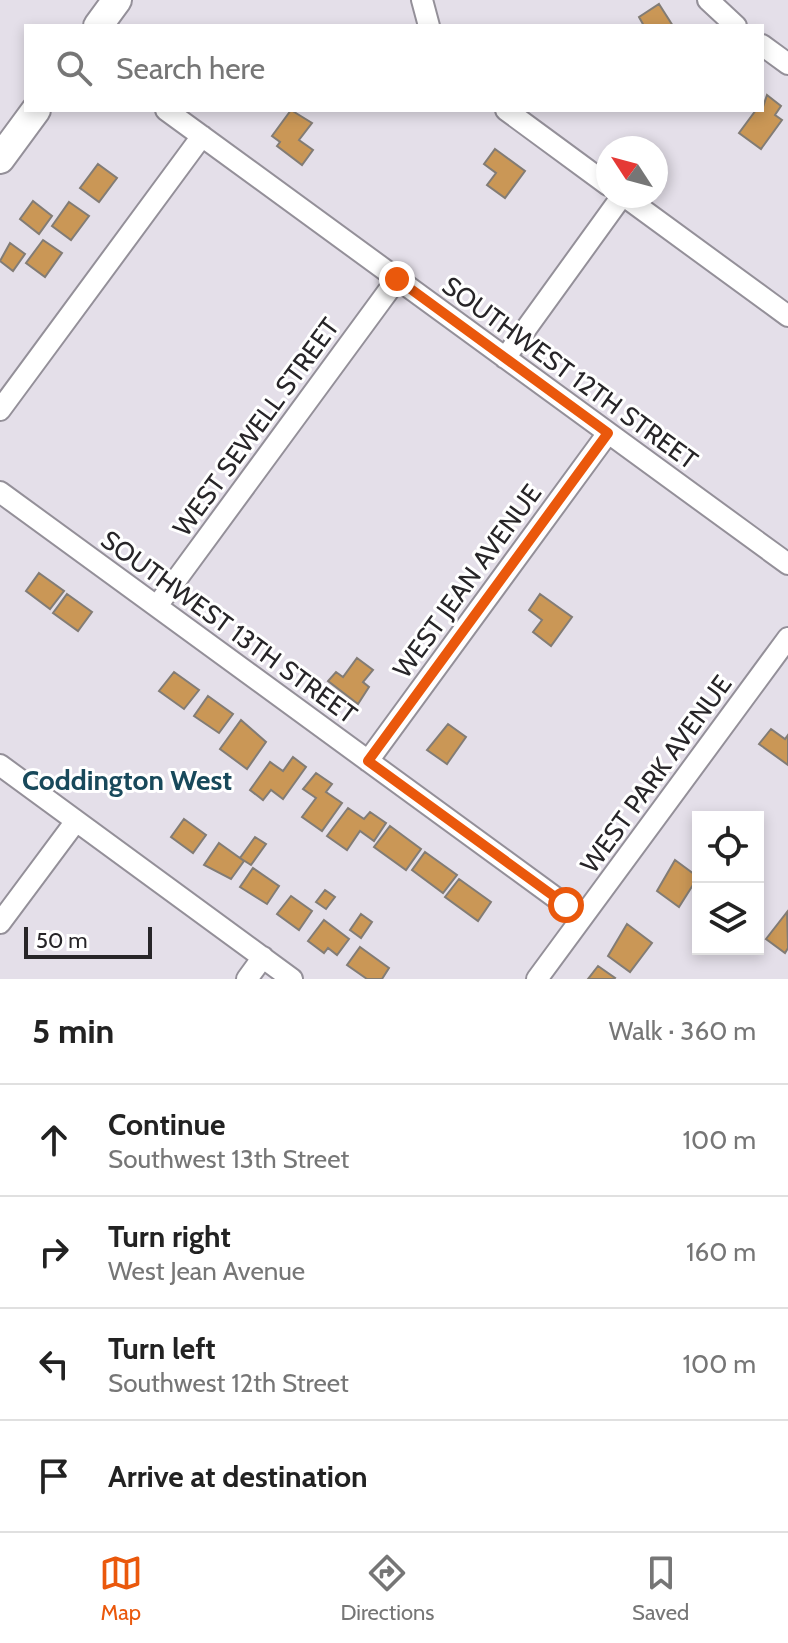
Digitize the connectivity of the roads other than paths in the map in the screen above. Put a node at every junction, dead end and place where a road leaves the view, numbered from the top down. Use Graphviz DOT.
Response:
graph roads {
  1 [pos="117,0"];
  2 [pos="422,0"];
  3 [pos="708,0"];
  4 [pos="99,24"];
  5 [pos="428,24"];
  6 [pos="734,24"];
  7 [pos="764,46"];
  8 [pos="788,64"];
  9 [pos="35,112"];
  10 [pos="169,112"];
  11 [pos="509,112"];
  12 [pos="202,136"];
  13 [pos="0,159"];
  14 [pos="596,176"];
  15 [pos="614,208"];
  16 [pos="640,208"];
  17 [pos="397,279"];
  18 [pos="788,316"];
  19 [pos="505,358"];
  20 [pos="0,410"];
  21 [pos="608,433"];
  22 [pos="0,492"];
  23 [pos="788,564"];
  24 [pos="157,606"];
  25 [pos="788,638"];
  26 [pos="368,761"];
  27 [pos="0,765"];
  28 [pos="76,821"];
  29 [pos="582,917"];
  30 [pos="0,923"];
  31 [pos="263,957"];
  32 [pos="247,979"];
  33 [pos="292,979"];
  34 [pos="537,979"];
  1 -- 4 [label="street"];
  2 -- 5 [label="street"];
  3 -- 6 [label="street"];
  7 -- 8 [label="street"];
  9 -- 13 [label="street"];
  10 -- 12 [label="street, SOUTHWEST 12TH STREET"];
  11 -- 14 [label="street"];
  12 -- 17 [label="street, SOUTHWEST 12TH STREET"];
  12 -- 20 [label="street"];
  15 -- 19 [label="street"];
  16 -- 18 [label="street"];
  17 -- 19 [label="street, SOUTHWEST 12TH STREET"];
  17 -- 24 [label="street, WEST SEWELL STREET"];
  19 -- 21 [label="street, SOUTHWEST 12TH STREET"];
  21 -- 23 [label="street, SOUTHWEST 12TH STREET"];
  21 -- 26 [label="street, WEST JEAN AVENUE"];
  22 -- 24 [label="street, SOUTHWEST 13TH STREET"];
  24 -- 26 [label="street, SOUTHWEST 13TH STREET"];
  25 -- 29 [label="street, WEST PARK AVENUE"];
  26 -- 29 [label="street, SOUTHWEST 13TH STREET"];
  27 -- 28 [label="street"];
  28 -- 30 [label="street"];
  28 -- 31 [label="street"];
  29 -- 34 [label="street, WEST PARK AVENUE"];
  31 -- 32 [label="street"];
  31 -- 33 [label="street"];
}
